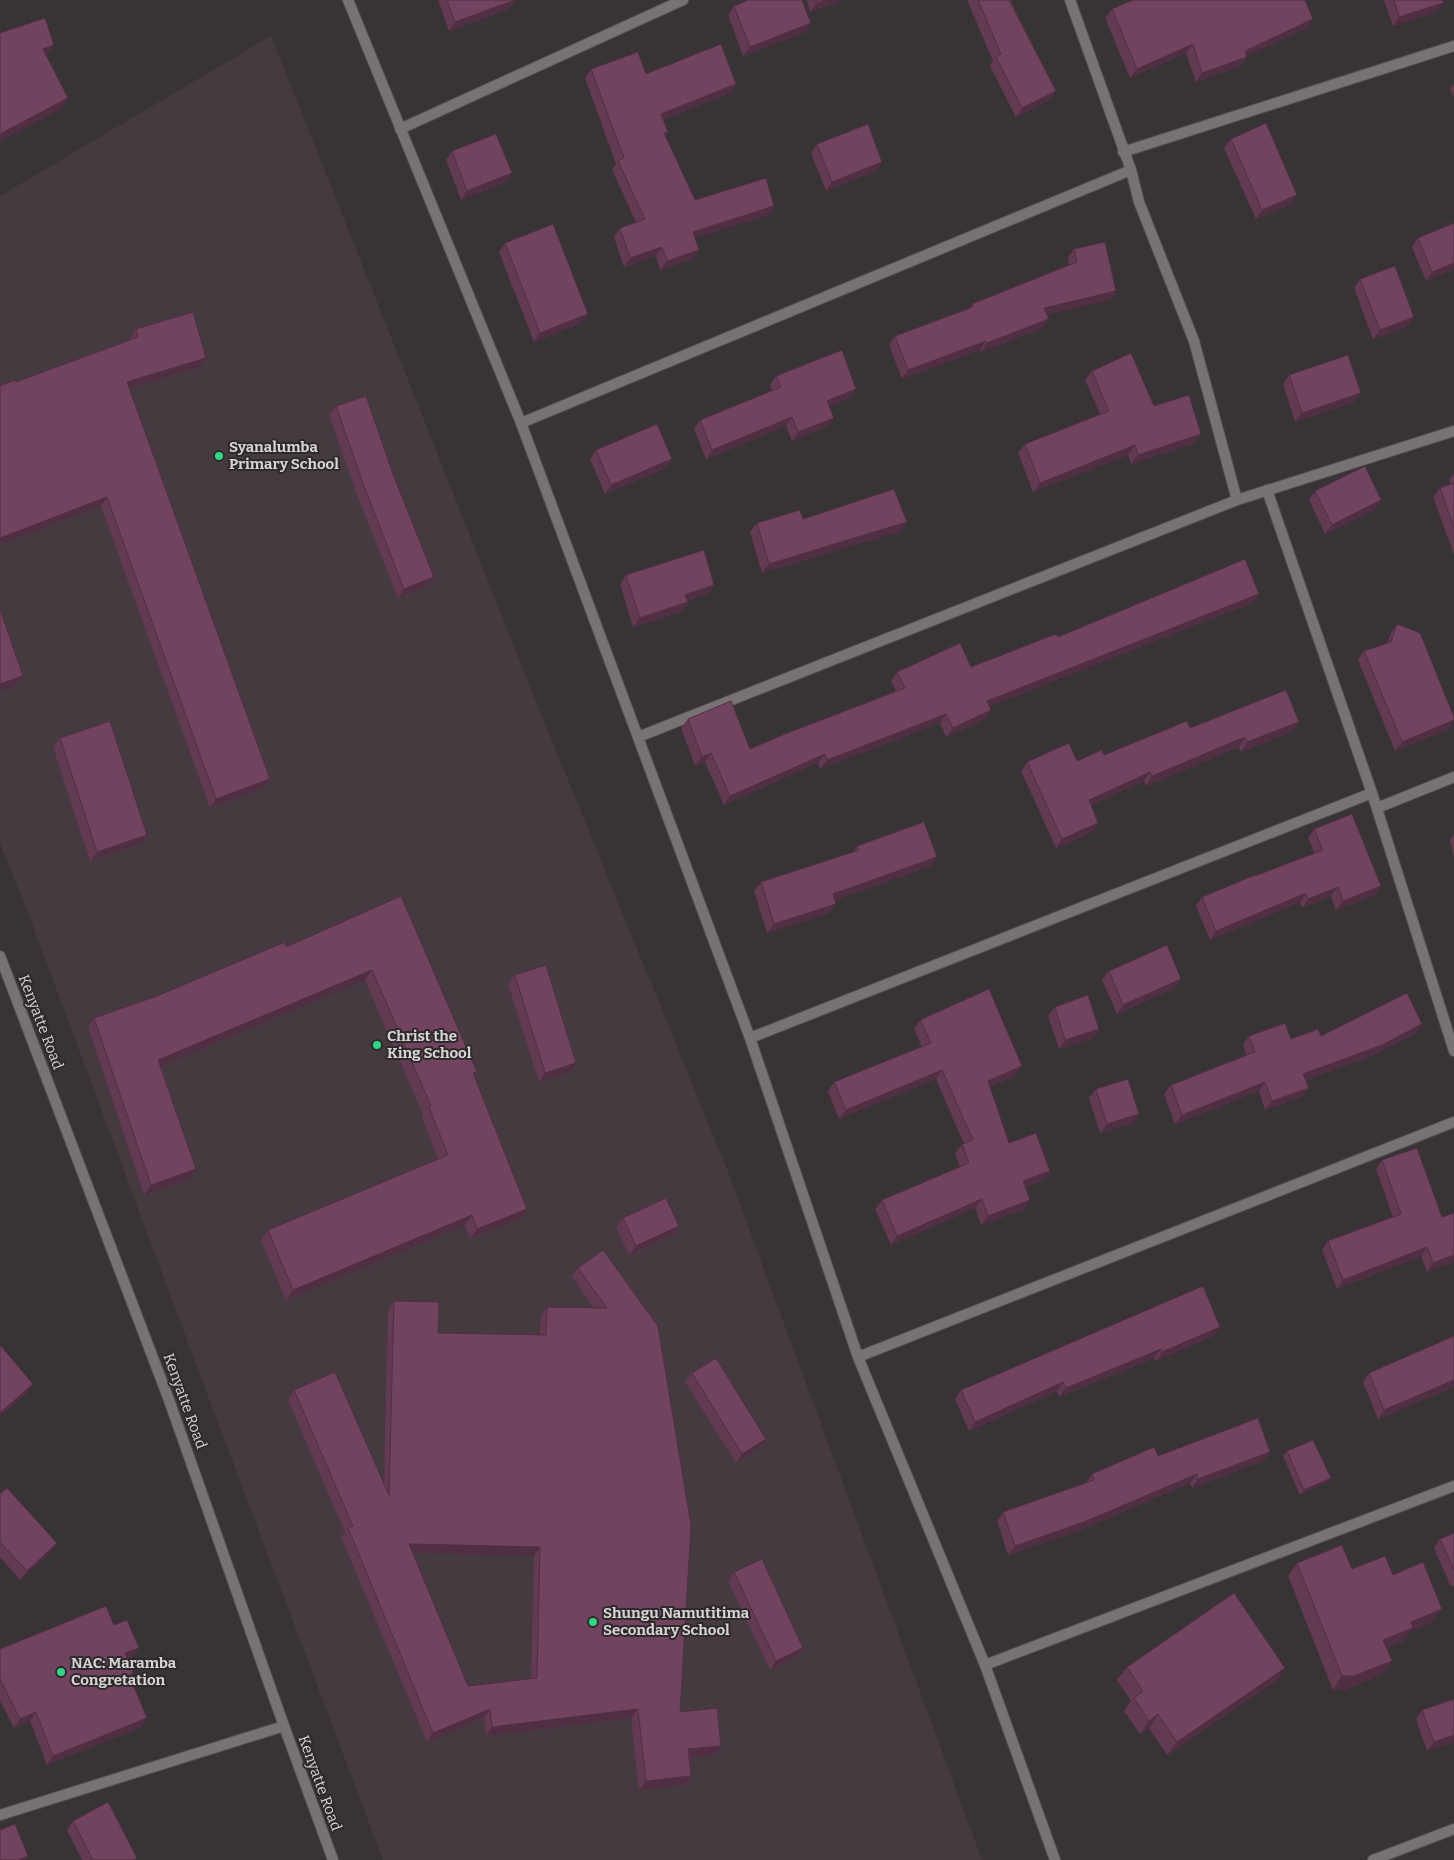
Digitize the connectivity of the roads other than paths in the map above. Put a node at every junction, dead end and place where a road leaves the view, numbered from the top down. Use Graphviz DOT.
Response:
graph roads {
  1 [pos="348,0"];
  2 [pos="683,0"];
  3 [pos="1070,0"];
  4 [pos="1454,46"];
  5 [pos="400,129"];
  6 [pos="1123,152"];
  7 [pos="1131,170"];
  8 [pos="521,423"];
  9 [pos="1454,431"];
  10 [pos="1267,490"];
  11 [pos="1237,500"];
  12 [pos="638,737"];
  13 [pos="1454,777"];
  14 [pos="1372,794"];
  15 [pos="1377,808"];
  16 [pos="0,956"];
  17 [pos="750,1038"];
  18 [pos="1454,1051"];
  19 [pos="1454,1122"];
  20 [pos="858,1357"];
  21 [pos="1454,1486"];
  22 [pos="985,1664"];
  23 [pos="284,1726"];
  24 [pos="0,1815"];
  25 [pos="1454,1829"];
  26 [pos="333,1860"];
  27 [pos="1055,1860"];
  28 [pos="1372,1860"];
  1 -- 5 [label="street"];
  2 -- 5 [label="street"];
  3 -- 6 [label="street"];
  4 -- 6 [label="street"];
  5 -- 8 [label="street"];
  6 -- 7 [label="street"];
  7 -- 8 [label="street"];
  7 -- 11 [label="street"];
  8 -- 12 [label="street"];
  9 -- 10 [label="street"];
  10 -- 11 [label="street"];
  10 -- 14 [label="street"];
  11 -- 12 [label="street"];
  12 -- 17 [label="street"];
  13 -- 15 [label="street"];
  14 -- 15 [label="street"];
  14 -- 17 [label="street"];
  15 -- 18 [label="street"];
  16 -- 23 [label="street, Kenyatte Road"];
  17 -- 20 [label="street"];
  19 -- 20 [label="street"];
  20 -- 22 [label="street"];
  21 -- 22 [label="street"];
  22 -- 27 [label="street"];
  23 -- 24 [label="street"];
  23 -- 26 [label="street, Kenyatte Road"];
  25 -- 28 [label="street"];
}
